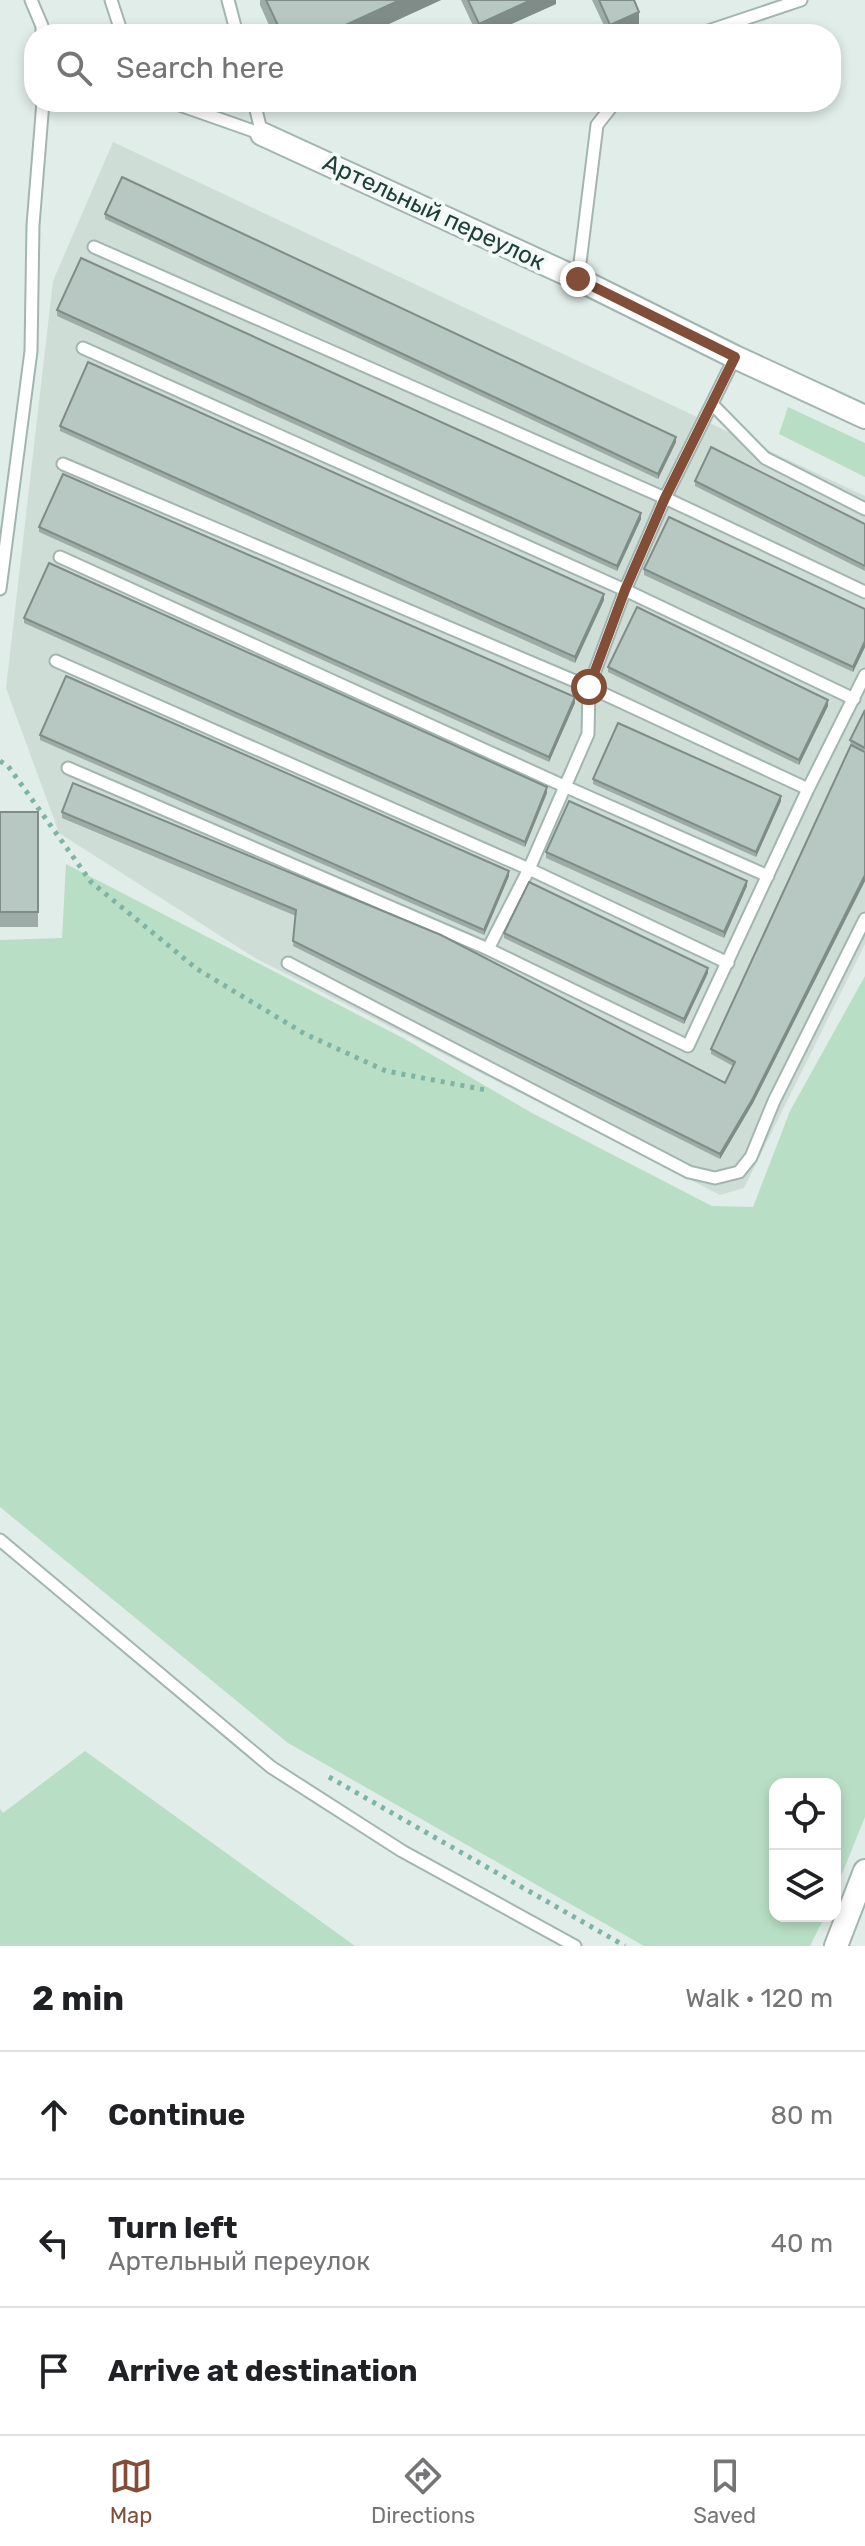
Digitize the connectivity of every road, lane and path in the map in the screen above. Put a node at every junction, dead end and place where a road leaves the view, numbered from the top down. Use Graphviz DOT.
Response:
graph roads {
  1 [pos="31,0"];
  2 [pos="111,0"];
  3 [pos="228,0"];
  4 [pos="801,0"];
  5 [pos="41,24"];
  6 [pos="119,24"];
  7 [pos="234,24"];
  8 [pos="729,24"];
  9 [pos="42,112"];
  10 [pos="199,112"];
  11 [pos="256,112"];
  12 [pos="607,112"];
  13 [pos="262,134"];
  14 [pos="94,247"];
  15 [pos="578,279"];
  16 [pos="83,348"];
  17 [pos="735,357"];
  18 [pos="712,404"];
  19 [pos="865,417"];
  20 [pos="63,464"];
  21 [pos="665,498"];
  22 [pos="865,509"];
  23 [pos="60,557"];
  24 [pos="0,589"];
  25 [pos="625,590"];
  26 [pos="865,592"];
  27 [pos="56,661"];
  28 [pos="865,675"];
  29 [pos="589,687"];
  30 [pos="854,699"];
  31 [pos="0,761"];
  32 [pos="68,768"];
  33 [pos="564,786"];
  34 [pos="808,789"];
  35 [pos="529,869"];
  36 [pos="768,876"];
  37 [pos="865,919"];
  38 [pos="488,949"];
  39 [pos="288,963"];
  40 [pos="728,963"];
  41 [pos="531,1091"];
  42 [pos="0,1540"];
  43 [pos="321,1772"];
  44 [pos="865,1871"];
  45 [pos="575,1946"];
  46 [pos="625,1946"];
  47 [pos="836,1946"];
  1 -- 5 [label="lane"];
  2 -- 6 [label="lane"];
  3 -- 7 [label="lane"];
  4 -- 8 [label="lane"];
  9 -- 24 [label="lane"];
  10 -- 13 [label="lane, Артельный переулок"];
  11 -- 13 [label="lane"];
  12 -- 15 [label="lane"];
  13 -- 15 [label="street, Артельный переулок"];
  14 -- 21 [label="lane"];
  15 -- 17 [label="street, Артельный переулок"];
  16 -- 25 [label="lane"];
  17 -- 18 [label="lane"];
  17 -- 19 [label="street, Артельный переулок"];
  18 -- 21 [label="lane"];
  18 -- 22 [label="lane"];
  20 -- 29 [label="lane"];
  21 -- 25 [label="lane"];
  21 -- 26 [label="lane"];
  23 -- 33 [label="lane"];
  25 -- 29 [label="lane"];
  25 -- 30 [label="lane"];
  27 -- 35 [label="lane"];
  28 -- 30 [label="lane"];
  29 -- 33 [label="lane"];
  29 -- 34 [label="lane"];
  30 -- 34 [label="lane"];
  31 -- 41 [label="path"];
  32 -- 38 [label="lane"];
  33 -- 35 [label="lane"];
  33 -- 36 [label="lane"];
  34 -- 36 [label="lane"];
  35 -- 38 [label="lane"];
  35 -- 40 [label="lane"];
  36 -- 40 [label="lane"];
  37 -- 41 [label="lane"];
  38 -- 40 [label="lane"];
  39 -- 41 [label="lane"];
  42 -- 45 [label="lane"];
  43 -- 46 [label="path"];
  44 -- 47 [label="street"];
}
